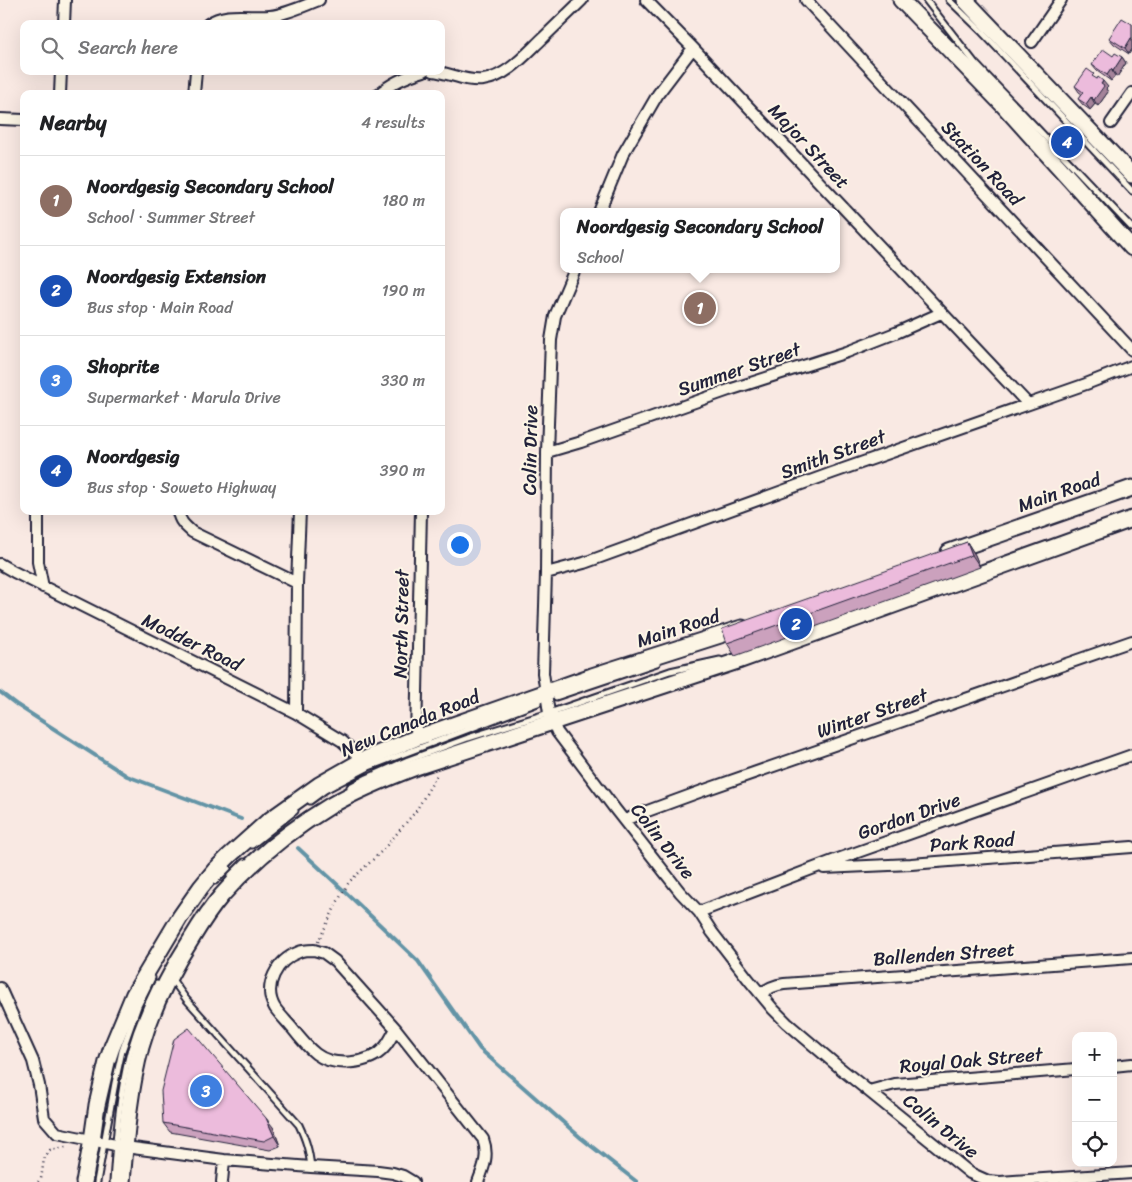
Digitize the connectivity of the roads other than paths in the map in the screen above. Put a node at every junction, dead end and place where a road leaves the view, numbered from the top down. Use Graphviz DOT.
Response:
graph roads {
  1 [pos="65,0"];
  2 [pos="319,0"];
  3 [pos="582,0"];
  4 [pos="646,0"];
  5 [pos="806,0"];
  6 [pos="901,0"];
  7 [pos="926,0"];
  8 [pos="948,0"];
  9 [pos="965,0"];
  10 [pos="1061,0"];
  11 [pos="64,20"];
  12 [pos="217,20"];
  13 [pos="1032,42"];
  14 [pos="693,48"];
  15 [pos="445,73"];
  16 [pos="61,75"];
  17 [pos="196,75"];
  18 [pos="411,75"];
  19 [pos="60,90"];
  20 [pos="194,90"];
  21 [pos="384,90"];
  22 [pos="1132,93"];
  23 [pos="0,119"];
  24 [pos="20,120"];
  25 [pos="1111,123"];
  26 [pos="1132,175"];
  27 [pos="1132,191"];
  28 [pos="601,208"];
  29 [pos="1132,228"];
  30 [pos="1132,248"];
  31 [pos="573,273"];
  32 [pos="941,313"];
  33 [pos="1132,350"];
  34 [pos="1132,366"];
  35 [pos="1028,404"];
  36 [pos="547,452"];
  37 [pos="1132,488"];
  38 [pos="1104,504"];
  39 [pos="1132,513"];
  40 [pos="38,515"];
  41 [pos="179,515"];
  42 [pos="300,515"];
  43 [pos="421,515"];
  44 [pos="1132,519"];
  45 [pos="1012,537"];
  46 [pos="934,557"];
  47 [pos="0,564"];
  48 [pos="546,573"];
  49 [pos="298,583"];
  50 [pos="43,587"];
  51 [pos="756,623"];
  52 [pos="1132,641"];
  53 [pos="667,660"];
  54 [pos="546,696"];
  55 [pos="296,713"];
  56 [pos="551,718"];
  57 [pos="416,738"];
  58 [pos="1132,755"];
  59 [pos="363,760"];
  60 [pos="347,789"];
  61 [pos="304,804"];
  62 [pos="297,810"];
  63 [pos="625,820"];
  64 [pos="1132,847"];
  65 [pos="247,849"];
  66 [pos="229,861"];
  67 [pos="251,861"];
  68 [pos="815,868"];
  69 [pos="225,880"];
  70 [pos="210,887"];
  71 [pos="194,908"];
  72 [pos="698,912"];
  73 [pos="188,915"];
  74 [pos="1132,958"];
  75 [pos="155,972"];
  76 [pos="165,976"];
  77 [pos="0,988"];
  78 [pos="761,994"];
  79 [pos="396,1029"];
  80 [pos="1132,1064"];
  81 [pos="1117,1066"];
  82 [pos="1072,1069"];
  83 [pos="869,1091"];
  84 [pos="98,1142"];
  85 [pos="120,1146"];
  86 [pos="224,1160"];
  87 [pos="311,1167"];
  88 [pos="1132,1173"];
  89 [pos="84,1182"];
  90 [pos="97,1182"];
  91 [pos="113,1182"];
  92 [pos="122,1182"];
  93 [pos="222,1182"];
  94 [pos="413,1182"];
  95 [pos="478,1182"];
  1 -- 11 [label="street"];
  2 -- 12 [label="street"];
  3 -- 15 [label="street"];
  4 -- 14 [label="street, Major Street"];
  5 -- 33 [label="street, Station Road"];
  6 -- 30 [label="main road"];
  7 -- 29 [label="lane"];
  8 -- 27 [label="lane"];
  9 -- 26 [label="main road"];
  10 -- 13 [label="street"];
  14 -- 28 [label="street"];
  14 -- 32 [label="street, Major Street"];
  16 -- 19 [label="street"];
  17 -- 20 [label="street"];
  18 -- 21 [label="street"];
  22 -- 25 [label="street"];
  23 -- 24 [label="street"];
  31 -- 36 [label="street, Colin Drive"];
  32 -- 35 [label="street, Major Street"];
  32 -- 36 [label="street, Summer Street"];
  34 -- 35 [label="street, Smith Street"];
  35 -- 48 [label="street, Smith Street"];
  36 -- 48 [label="street, Colin Drive"];
  37 -- 46 [label="main road, Main Road"];
  38 -- 45 [label="lane, Main Road"];
  39 -- 56 [label="lane, Main Road"];
  40 -- 50 [label="street"];
  41 -- 49 [label="street"];
  42 -- 49 [label="street"];
  43 -- 57 [label="street, North Street"];
  44 -- 56 [label="main road"];
  47 -- 50 [label="street, Modder Road"];
  48 -- 54 [label="street, Colin Drive"];
  49 -- 55 [label="street"];
  50 -- 55 [label="street, Modder Road"];
  51 -- 54 [label="main road, Main Road"];
  52 -- 63 [label="street, Winter Street"];
  53 -- 54 [label="lane, Main Road"];
  54 -- 56 [label="street, Colin Drive"];
  54 -- 57 [label="main road, New Canada Road"];
  54 -- 61 [label="lane, New Canada Road"];
  55 -- 59 [label="street, Modder Road"];
  56 -- 60 [label="lane, New Canada Road"];
  56 -- 63 [label="street, Colin Drive"];
  56 -- 67 [label="main road"];
  57 -- 59 [label="main road, New Canada Road"];
  58 -- 68 [label="street, Gordon Drive"];
  59 -- 66 [label="main road, New Canada Road"];
  62 -- 65 [label="lane"];
  63 -- 72 [label="street, Colin Drive"];
  64 -- 68 [label="street, Park Road"];
  66 -- 70 [label="lane, New Canada Road"];
  66 -- 84 [label="main road, New Canada Road"];
  67 -- 69 [label="lane"];
  67 -- 76 [label="main road"];
  68 -- 72 [label="street, Gordon Drive"];
  71 -- 73 [label="lane"];
  72 -- 78 [label="street, Colin Drive"];
  74 -- 78 [label="street, Ballenden Street"];
  75 -- 84 [label="lane, New Canada Road"];
  76 -- 85 [label="main road"];
  76 -- 87 [label="lane"];
  77 -- 84 [label="street"];
  78 -- 83 [label="street, Colin Drive"];
  79 -- 79 [label="street"];
  79 -- 95 [label="street"];
  80 -- 81 [label="street"];
  82 -- 83 [label="street, Royal Oak Street"];
  83 -- 88 [label="street, Colin Drive"];
  84 -- 85 [label="street"];
  84 -- 89 [label="main road, New Canada Road"];
  84 -- 90 [label="lane, New Canada Road"];
  85 -- 86 [label="street"];
  85 -- 91 [label="lane"];
  85 -- 92 [label="main road"];
  86 -- 87 [label="street"];
  86 -- 93 [label="street"];
  87 -- 94 [label="street"];
}
